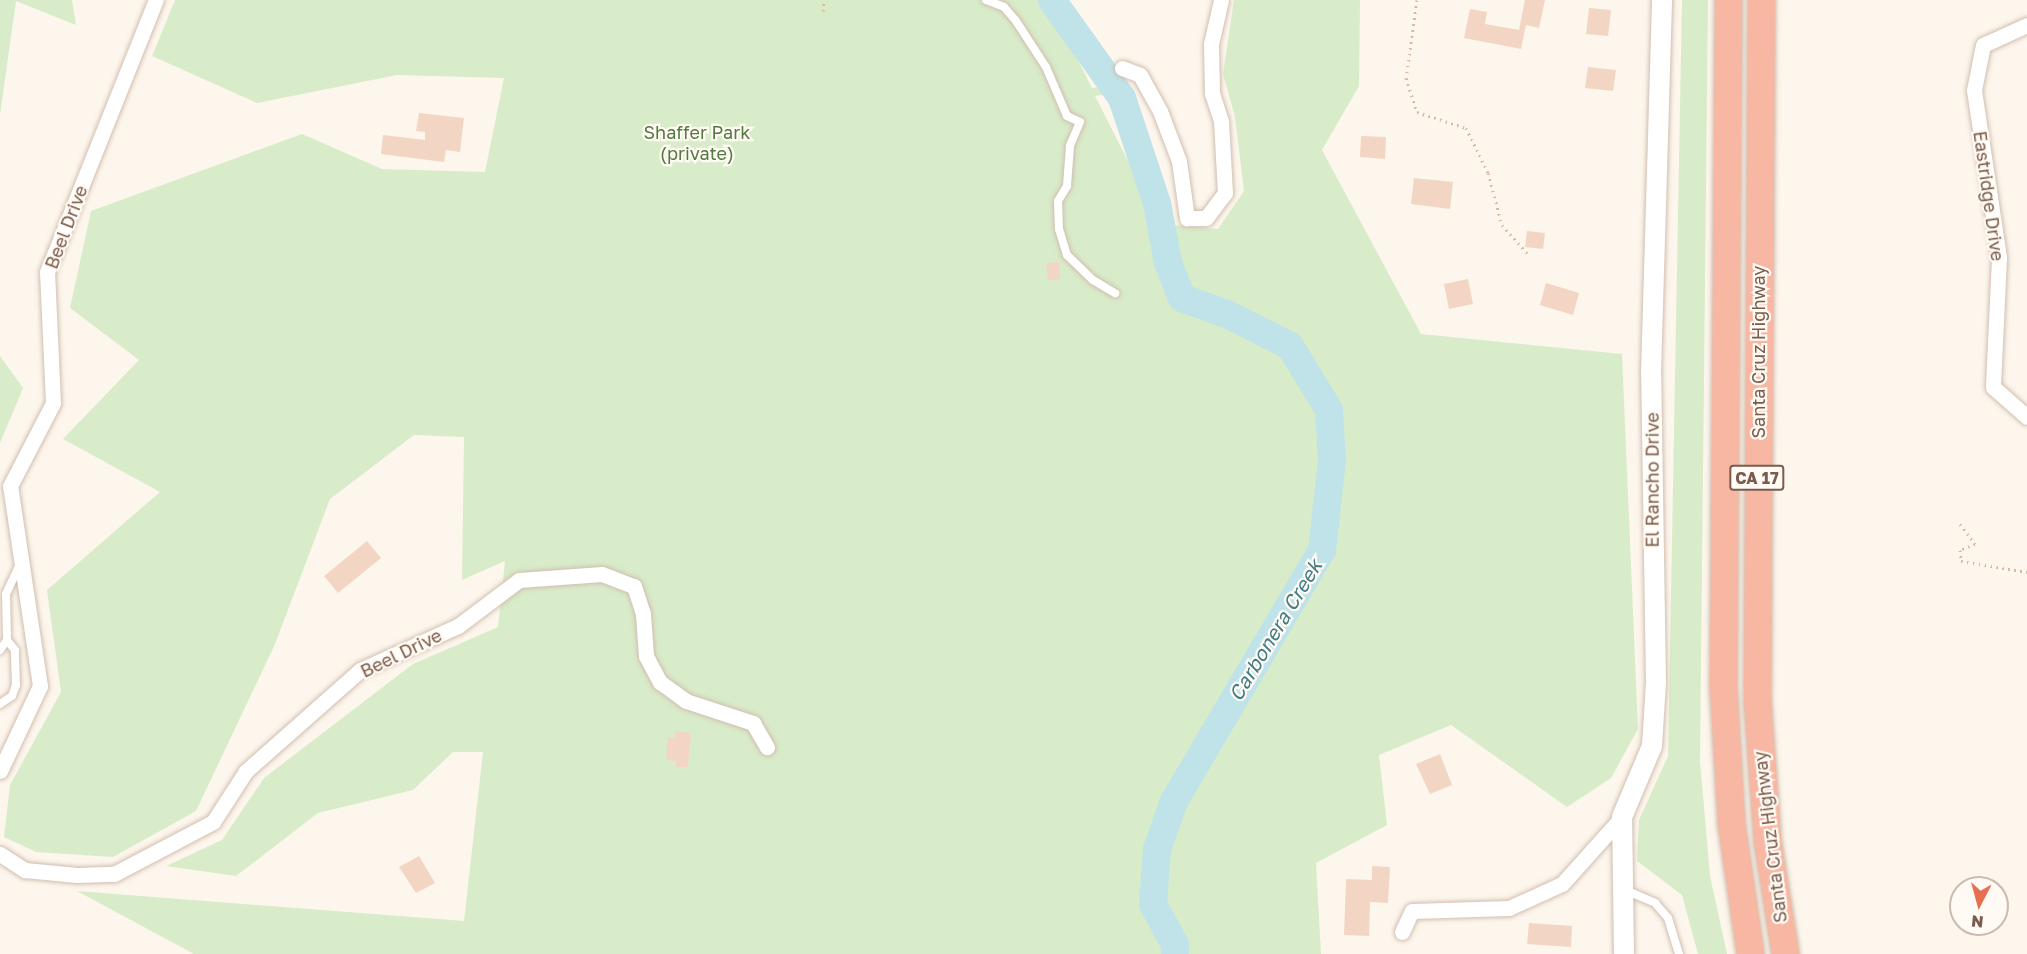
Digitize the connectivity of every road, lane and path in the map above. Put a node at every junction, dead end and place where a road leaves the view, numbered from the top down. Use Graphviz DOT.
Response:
graph roads {
  1 [pos="156,0"];
  2 [pos="824,0"];
  3 [pos="986,0"];
  4 [pos="1221,0"];
  5 [pos="1417,0"];
  6 [pos="1662,0"];
  7 [pos="1728,0"];
  8 [pos="1761,0"];
  9 [pos="823,11"];
  10 [pos="2027,25"];
  11 [pos="1122,68"];
  12 [pos="1529,255"];
  13 [pos="1115,293"];
  14 [pos="2027,417"];
  15 [pos="1960,524"];
  16 [pos="21,563"];
  17 [pos="2027,572"];
  18 [pos="7,640"];
  19 [pos="0,650"];
  20 [pos="0,705"];
  21 [pos="767,747"];
  22 [pos="0,771"];
  23 [pos="1622,817"];
  24 [pos="0,854"];
  25 [pos="1623,889"];
  26 [pos="1402,932"];
  27 [pos="1624,954"];
  28 [pos="1679,954"];
  29 [pos="1750,954"];
  30 [pos="1785,954"];
  1 -- 16 [label="street, Beel Drive"];
  2 -- 9 [label="path"];
  3 -- 13 [label="lane"];
  4 -- 11 [label="street"];
  5 -- 12 [label="path"];
  6 -- 23 [label="street, El Rancho Drive"];
  7 -- 29 [label="highway, Santa Cruz Highway / CA 17"];
  8 -- 30 [label="highway, Santa Cruz Highway / CA 17"];
  10 -- 14 [label="street, Eastridge Drive"];
  15 -- 17 [label="path"];
  16 -- 18 [label="lane"];
  16 -- 22 [label="street, Beel Drive"];
  18 -- 19 [label="lane"];
  18 -- 20 [label="lane"];
  21 -- 24 [label="street, Beel Drive"];
  23 -- 25 [label="street, El Rancho Drive"];
  23 -- 26 [label="street"];
  25 -- 27 [label="street, El Rancho Drive"];
  25 -- 28 [label="lane"];
}
